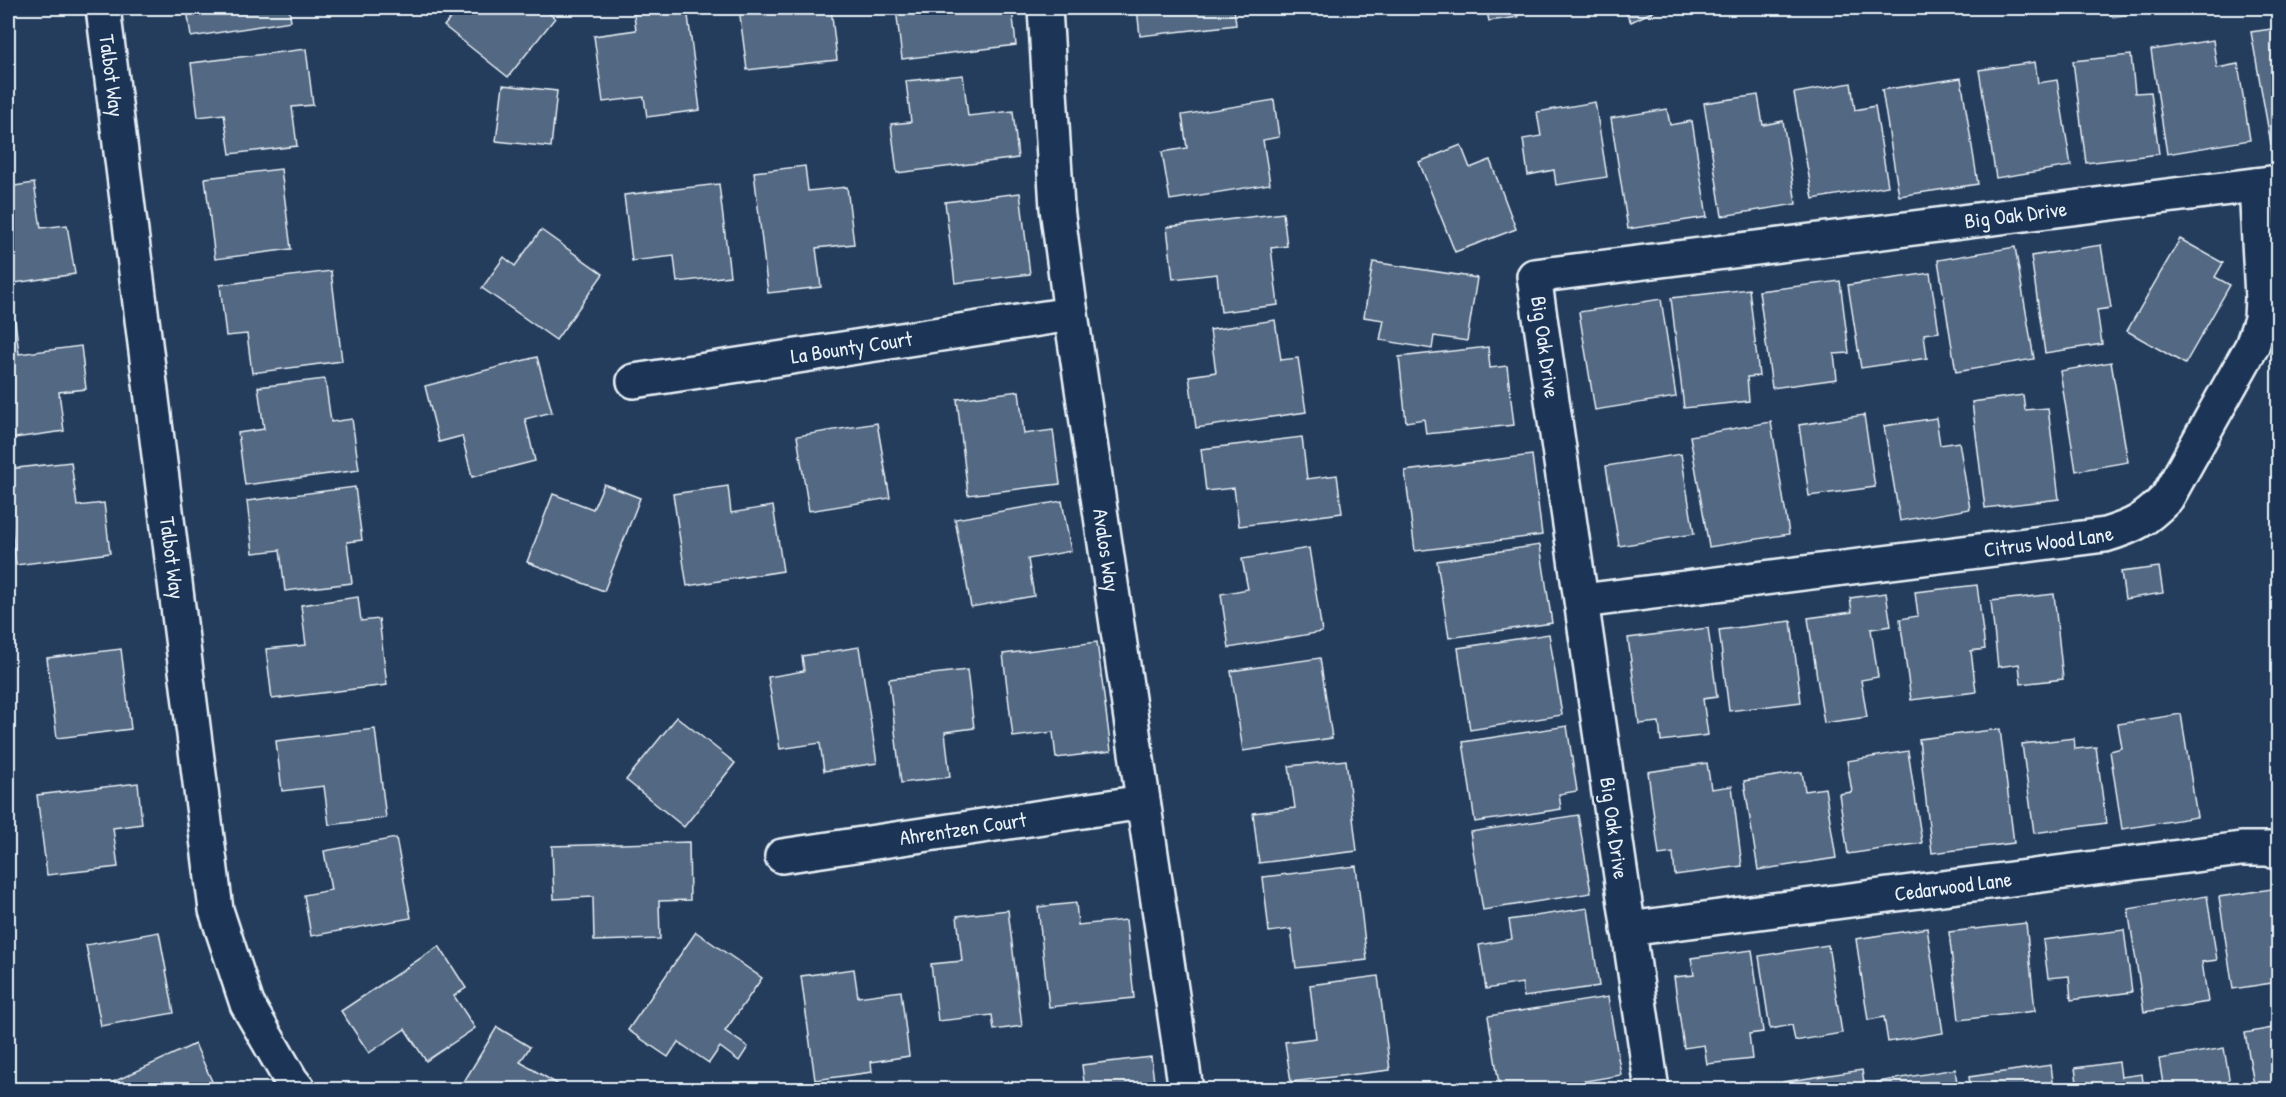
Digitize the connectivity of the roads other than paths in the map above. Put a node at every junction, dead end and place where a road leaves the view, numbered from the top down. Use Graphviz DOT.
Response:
graph roads {
  1 [pos="103,8"];
  2 [pos="1045,8"];
  3 [pos="2267,184"];
  4 [pos="1071,314"];
  5 [pos="634,381"];
  6 [pos="1582,601"];
  7 [pos="1143,802"];
  8 [pos="2278,853"];
  9 [pos="782,856"];
  10 [pos="1628,929"];
  11 [pos="299,1089"];
  12 [pos="1186,1089"];
  13 [pos="1652,1089"];
  1 -- 11 [label="street, Talbot Way"];
  2 -- 4 [label="street, Avalos Way"];
  3 -- 6 [label="street, Citrus Wood Lane"];
  3 -- 6 [label="street, Big Oak Drive"];
  4 -- 5 [label="street, La Bounty Court"];
  4 -- 7 [label="street, Avalos Way"];
  6 -- 10 [label="street, Big Oak Drive"];
  7 -- 9 [label="street, Ahrentzen Court"];
  7 -- 12 [label="street, Avalos Way"];
  8 -- 10 [label="street, Cedarwood Lane"];
  10 -- 13 [label="street, Big Oak Drive"];
}
